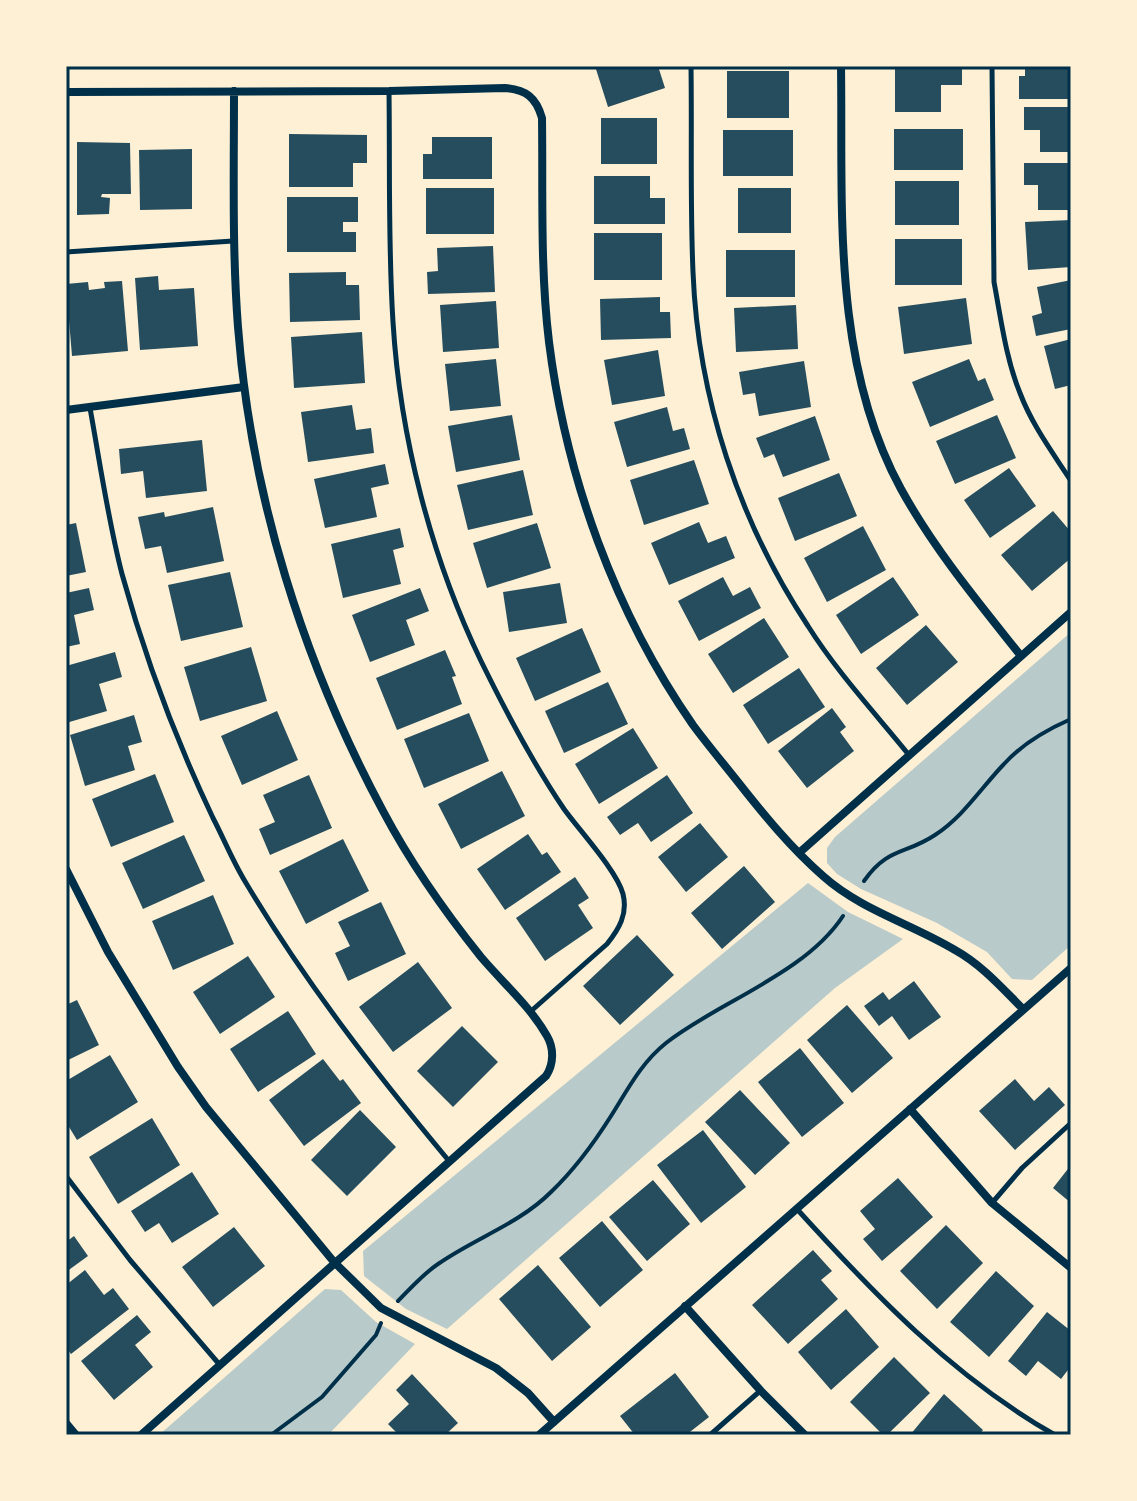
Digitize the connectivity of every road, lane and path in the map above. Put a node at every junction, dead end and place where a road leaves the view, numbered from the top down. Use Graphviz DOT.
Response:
graph roads {
  1 [pos="691,66"];
  2 [pos="841,66"];
  3 [pos="992,66"];
  4 [pos="234,91"];
  5 [pos="389,91"];
  6 [pos="66,92"];
  7 [pos="234,241"];
  8 [pos="66,252"];
  9 [pos="244,387"];
  10 [pos="90,407"];
  11 [pos="66,410"];
  12 [pos="1071,481"];
  13 [pos="1071,612"];
  14 [pos="1021,656"];
  15 [pos="1071,719"];
  16 [pos="909,755"];
  17 [pos="799,853"];
  18 [pos="66,869"];
  19 [pos="864,881"];
  20 [pos="843,916"];
  21 [pos="1071,968"];
  22 [pos="1023,1009"];
  23 [pos="530,1012"];
  24 [pos="910,1109"];
  25 [pos="1071,1123"];
  26 [pos="449,1161"];
  27 [pos="66,1176"];
  28 [pos="992,1203"];
  29 [pos="796,1208"];
  30 [pos="334,1262"];
  31 [pos="1071,1268"];
  32 [pos="685,1306"];
  33 [pos="386,1311"];
  34 [pos="219,1364"];
  35 [pos="761,1391"];
  36 [pos="554,1422"];
  37 [pos="66,1423"];
  38 [pos="76,1435"];
  39 [pos="141,1435"];
  40 [pos="271,1435"];
  41 [pos="539,1435"];
  42 [pos="710,1435"];
  43 [pos="805,1435"];
  44 [pos="1055,1435"];
  1 -- 16 [label="lane"];
  2 -- 14 [label="street"];
  3 -- 12 [label="lane"];
  4 -- 5 [label="street"];
  4 -- 6 [label="street"];
  4 -- 7 [label="street"];
  5 -- 17 [label="street"];
  5 -- 23 [label="lane"];
  7 -- 8 [label="lane"];
  7 -- 9 [label="street"];
  9 -- 10 [label="street"];
  9 -- 23 [label="street"];
  10 -- 11 [label="street"];
  10 -- 26 [label="lane"];
  13 -- 14 [label="street"];
  14 -- 16 [label="street"];
  15 -- 19 [label="path"];
  16 -- 17 [label="street"];
  17 -- 22 [label="street"];
  18 -- 30 [label="street"];
  20 -- 33 [label="path"];
  21 -- 22 [label="street"];
  22 -- 24 [label="street"];
  23 -- 26 [label="street"];
  24 -- 28 [label="street"];
  24 -- 29 [label="street"];
  25 -- 28 [label="lane"];
  26 -- 30 [label="street"];
  27 -- 34 [label="lane"];
  28 -- 31 [label="street"];
  29 -- 32 [label="street"];
  29 -- 44 [label="lane"];
  30 -- 33 [label="street"];
  30 -- 34 [label="street"];
  32 -- 35 [label="street"];
  32 -- 36 [label="street"];
  33 -- 36 [label="street"];
  33 -- 40 [label="path"];
  34 -- 39 [label="street"];
  35 -- 42 [label="lane"];
  35 -- 43 [label="street"];
  36 -- 41 [label="street"];
  37 -- 38 [label="street"];
}
